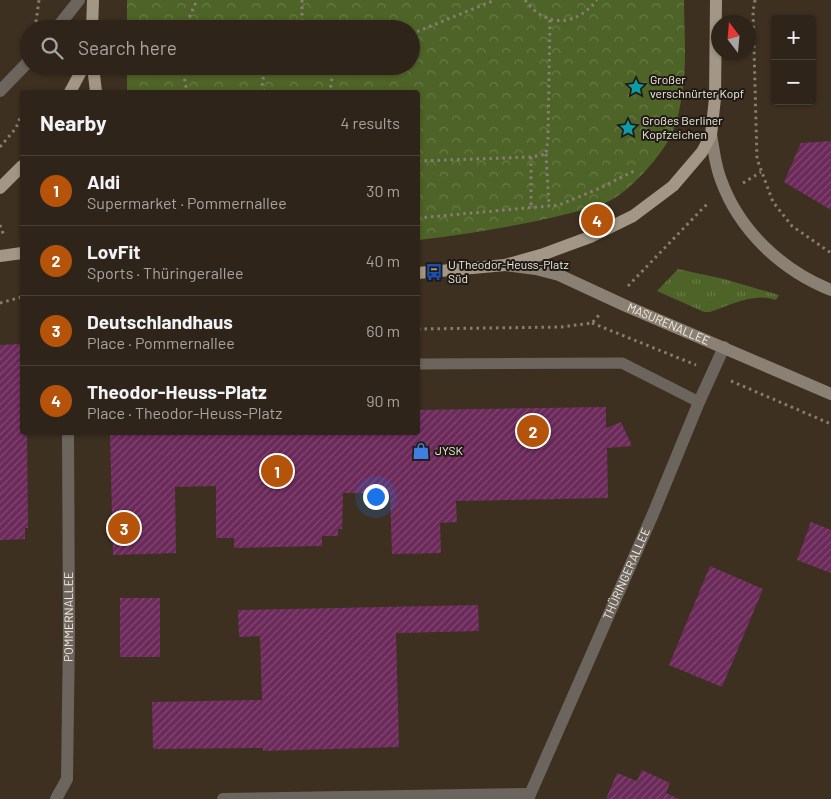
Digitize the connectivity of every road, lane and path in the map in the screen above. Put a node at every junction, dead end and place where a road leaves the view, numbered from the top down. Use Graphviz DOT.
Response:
graph roads {
  1 [pos="39,0"];
  2 [pos="79,0"];
  3 [pos="93,0"];
  4 [pos="197,0"];
  5 [pos="302,0"];
  6 [pos="495,0"];
  7 [pos="525,0"];
  8 [pos="597,0"];
  9 [pos="716,0"];
  10 [pos="755,0"];
  11 [pos="550,19"];
  12 [pos="37,20"];
  13 [pos="63,20"];
  14 [pos="92,20"];
  15 [pos="188,20"];
  16 [pos="302,20"];
  17 [pos="420,30"];
  18 [pos="20,69"];
  19 [pos="79,75"];
  20 [pos="94,75"];
  21 [pos="184,75"];
  22 [pos="264,75"];
  23 [pos="332,75"];
  24 [pos="2,84"];
  25 [pos="71,90"];
  26 [pos="96,90"];
  27 [pos="187,90"];
  28 [pos="264,90"];
  29 [pos="330,90"];
  30 [pos="20,118"];
  31 [pos="711,135"];
  32 [pos="0,147"];
  33 [pos="546,154"];
  34 [pos="531,157"];
  35 [pos="420,161"];
  36 [pos="20,168"];
  37 [pos="634,171"];
  38 [pos="761,172"];
  39 [pos="752,178"];
  40 [pos="0,188"];
  41 [pos="550,206"];
  42 [pos="705,206"];
  43 [pos="531,208"];
  44 [pos="420,218"];
  45 [pos="20,253"];
  46 [pos="831,253"];
  47 [pos="0,256"];
  48 [pos="504,265"];
  49 [pos="420,273"];
  50 [pos="632,281"];
  51 [pos="831,290"];
  52 [pos="20,298"];
  53 [pos="0,303"];
  54 [pos="420,329"];
  55 [pos="724,347"];
  56 [pos="690,363"];
  57 [pos="420,364"];
  58 [pos="750,389"];
  59 [pos="831,394"];
  60 [pos="699,402"];
  61 [pos="831,424"];
  62 [pos="68,435"];
  63 [pos="529,797"];
  64 [pos="56,799"];
  65 [pos="223,799"];
  1 -- 12 [label="path"];
  2 -- 13 [label="street"];
  3 -- 14 [label="main road"];
  4 -- 15 [label="path"];
  5 -- 16 [label="path"];
  6 -- 17 [label="path"];
  7 -- 11 [label="path"];
  8 -- 11 [label="path"];
  9 -- 31 [label="main road"];
  10 -- 38 [label="path"];
  11 -- 33 [label="path"];
  18 -- 24 [label="street"];
  19 -- 25 [label="main road"];
  20 -- 26 [label="main road"];
  21 -- 27 [label="path"];
  22 -- 28 [label="path"];
  23 -- 29 [label="path"];
  30 -- 32 [label="path"];
  31 -- 48 [label="main road"];
  31 -- 51 [label="main road"];
  33 -- 34 [label="path"];
  33 -- 41 [label="path"];
  34 -- 35 [label="path"];
  34 -- 43 [label="path"];
  36 -- 40 [label="main road"];
  37 -- 41 [label="path"];
  38 -- 39 [label="path"];
  38 -- 46 [label="path"];
  41 -- 43 [label="path"];
  42 -- 50 [label="path"];
  43 -- 44 [label="path"];
  45 -- 47 [label="main road"];
  48 -- 49 [label="main road"];
  48 -- 55 [label="main road, MASURENALLEE"];
  52 -- 53 [label="path"];
  54 -- 56 [label="path"];
  55 -- 59 [label="main road, MASURENALLEE"];
  55 -- 60 [label="street, THÜRINGERALLEE"];
  57 -- 60 [label="lane"];
  58 -- 61 [label="path"];
  60 -- 63 [label="street, THÜRINGERALLEE"];
  62 -- 64 [label="street, POMMERNALLEE"];
  63 -- 65 [label="street"];
}
